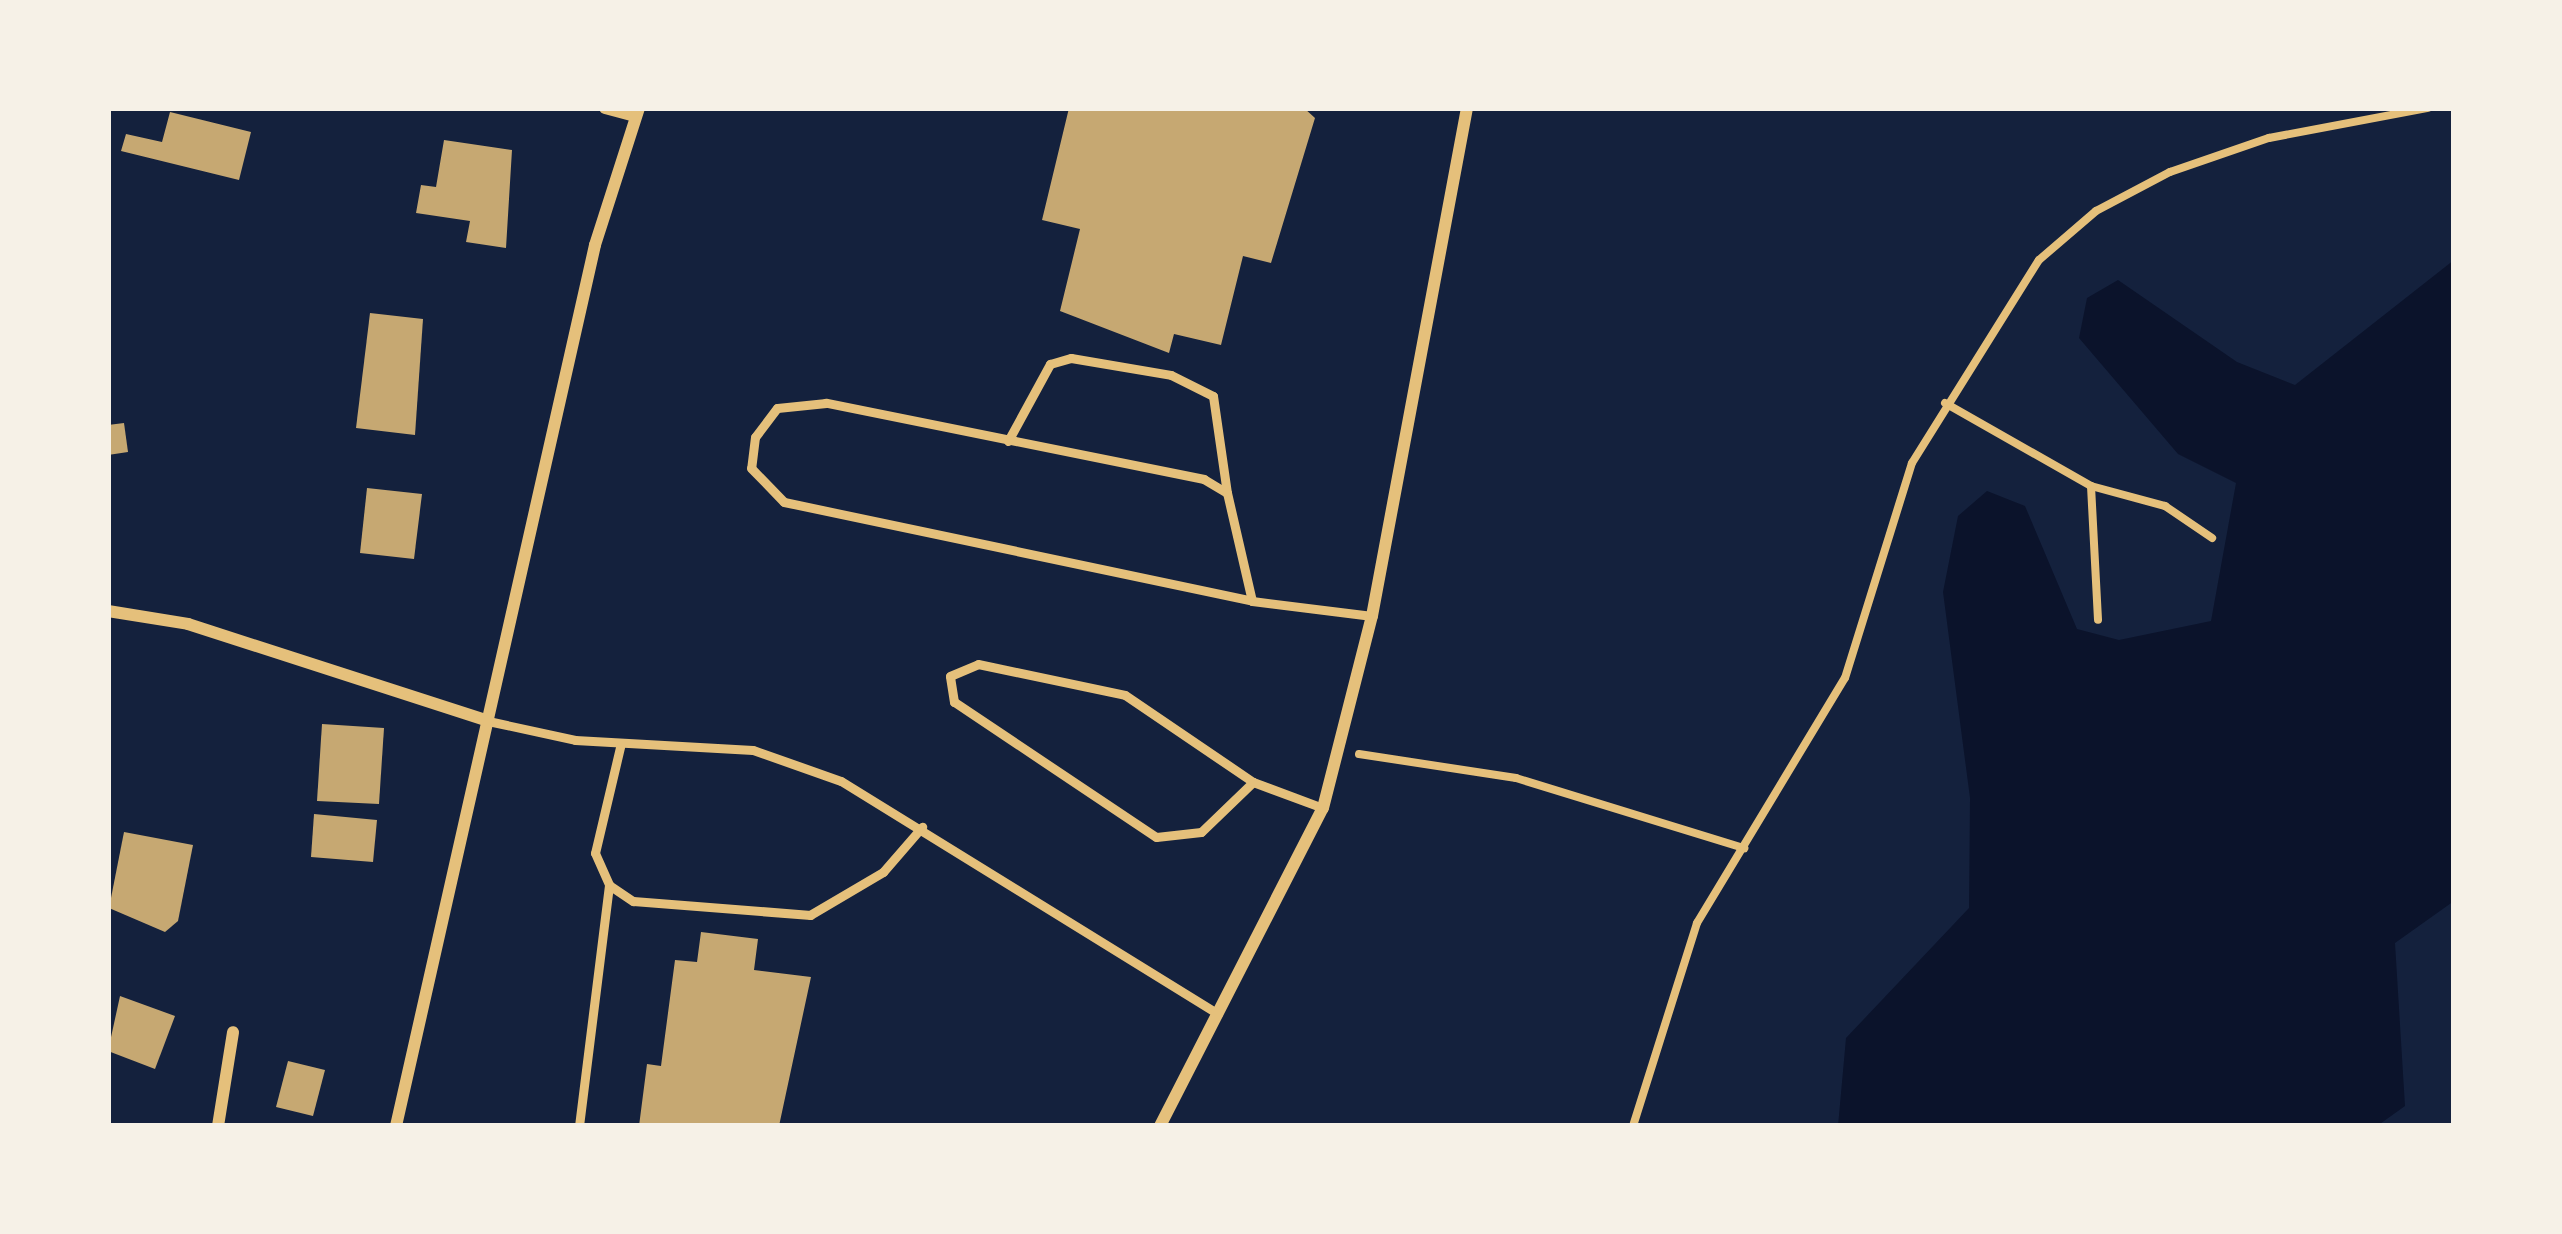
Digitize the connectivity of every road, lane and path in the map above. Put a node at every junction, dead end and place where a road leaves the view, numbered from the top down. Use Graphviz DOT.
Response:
graph roads {
  1 [pos="605,108"];
  2 [pos="1467,108"];
  3 [pos="2428,108"];
  4 [pos="637,112"];
  5 [pos="1945,403"];
  6 [pos="1009,441"];
  7 [pos="2091,486"];
  8 [pos="1227,493"];
  9 [pos="2212,538"];
  10 [pos="1252,601"];
  11 [pos="108,611"];
  12 [pos="1372,616"];
  13 [pos="2098,620"];
  14 [pos="488,722"];
  15 [pos="621,743"];
  16 [pos="1340,751"];
  17 [pos="1253,782"];
  18 [pos="1322,808"];
  19 [pos="922,827"];
  20 [pos="1744,848"];
  21 [pos="609,885"];
  22 [pos="1218,1014"];
  23 [pos="233,1032"];
  24 [pos="218,1126"];
  25 [pos="396,1126"];
  26 [pos="579,1126"];
  27 [pos="1160,1126"];
  28 [pos="1633,1126"];
  1 -- 4 [label="street"];
  2 -- 12 [label="street"];
  3 -- 5 [label="path"];
  4 -- 14 [label="street"];
  5 -- 7 [label="path"];
  5 -- 20 [label="path"];
  6 -- 8 [label="lane"];
  6 -- 8 [label="lane"];
  6 -- 10 [label="lane"];
  7 -- 9 [label="path"];
  7 -- 13 [label="path"];
  8 -- 10 [label="lane"];
  10 -- 12 [label="lane"];
  11 -- 14 [label="street"];
  12 -- 16 [label="street"];
  14 -- 15 [label="lane"];
  14 -- 25 [label="street"];
  15 -- 19 [label="lane"];
  15 -- 21 [label="lane"];
  16 -- 18 [label="street"];
  16 -- 20 [label="path"];
  17 -- 17 [label="lane"];
  17 -- 18 [label="lane"];
  18 -- 22 [label="street"];
  19 -- 21 [label="lane"];
  19 -- 22 [label="lane"];
  20 -- 28 [label="path"];
  21 -- 26 [label="lane"];
  22 -- 27 [label="street"];
  23 -- 24 [label="street"];
}
